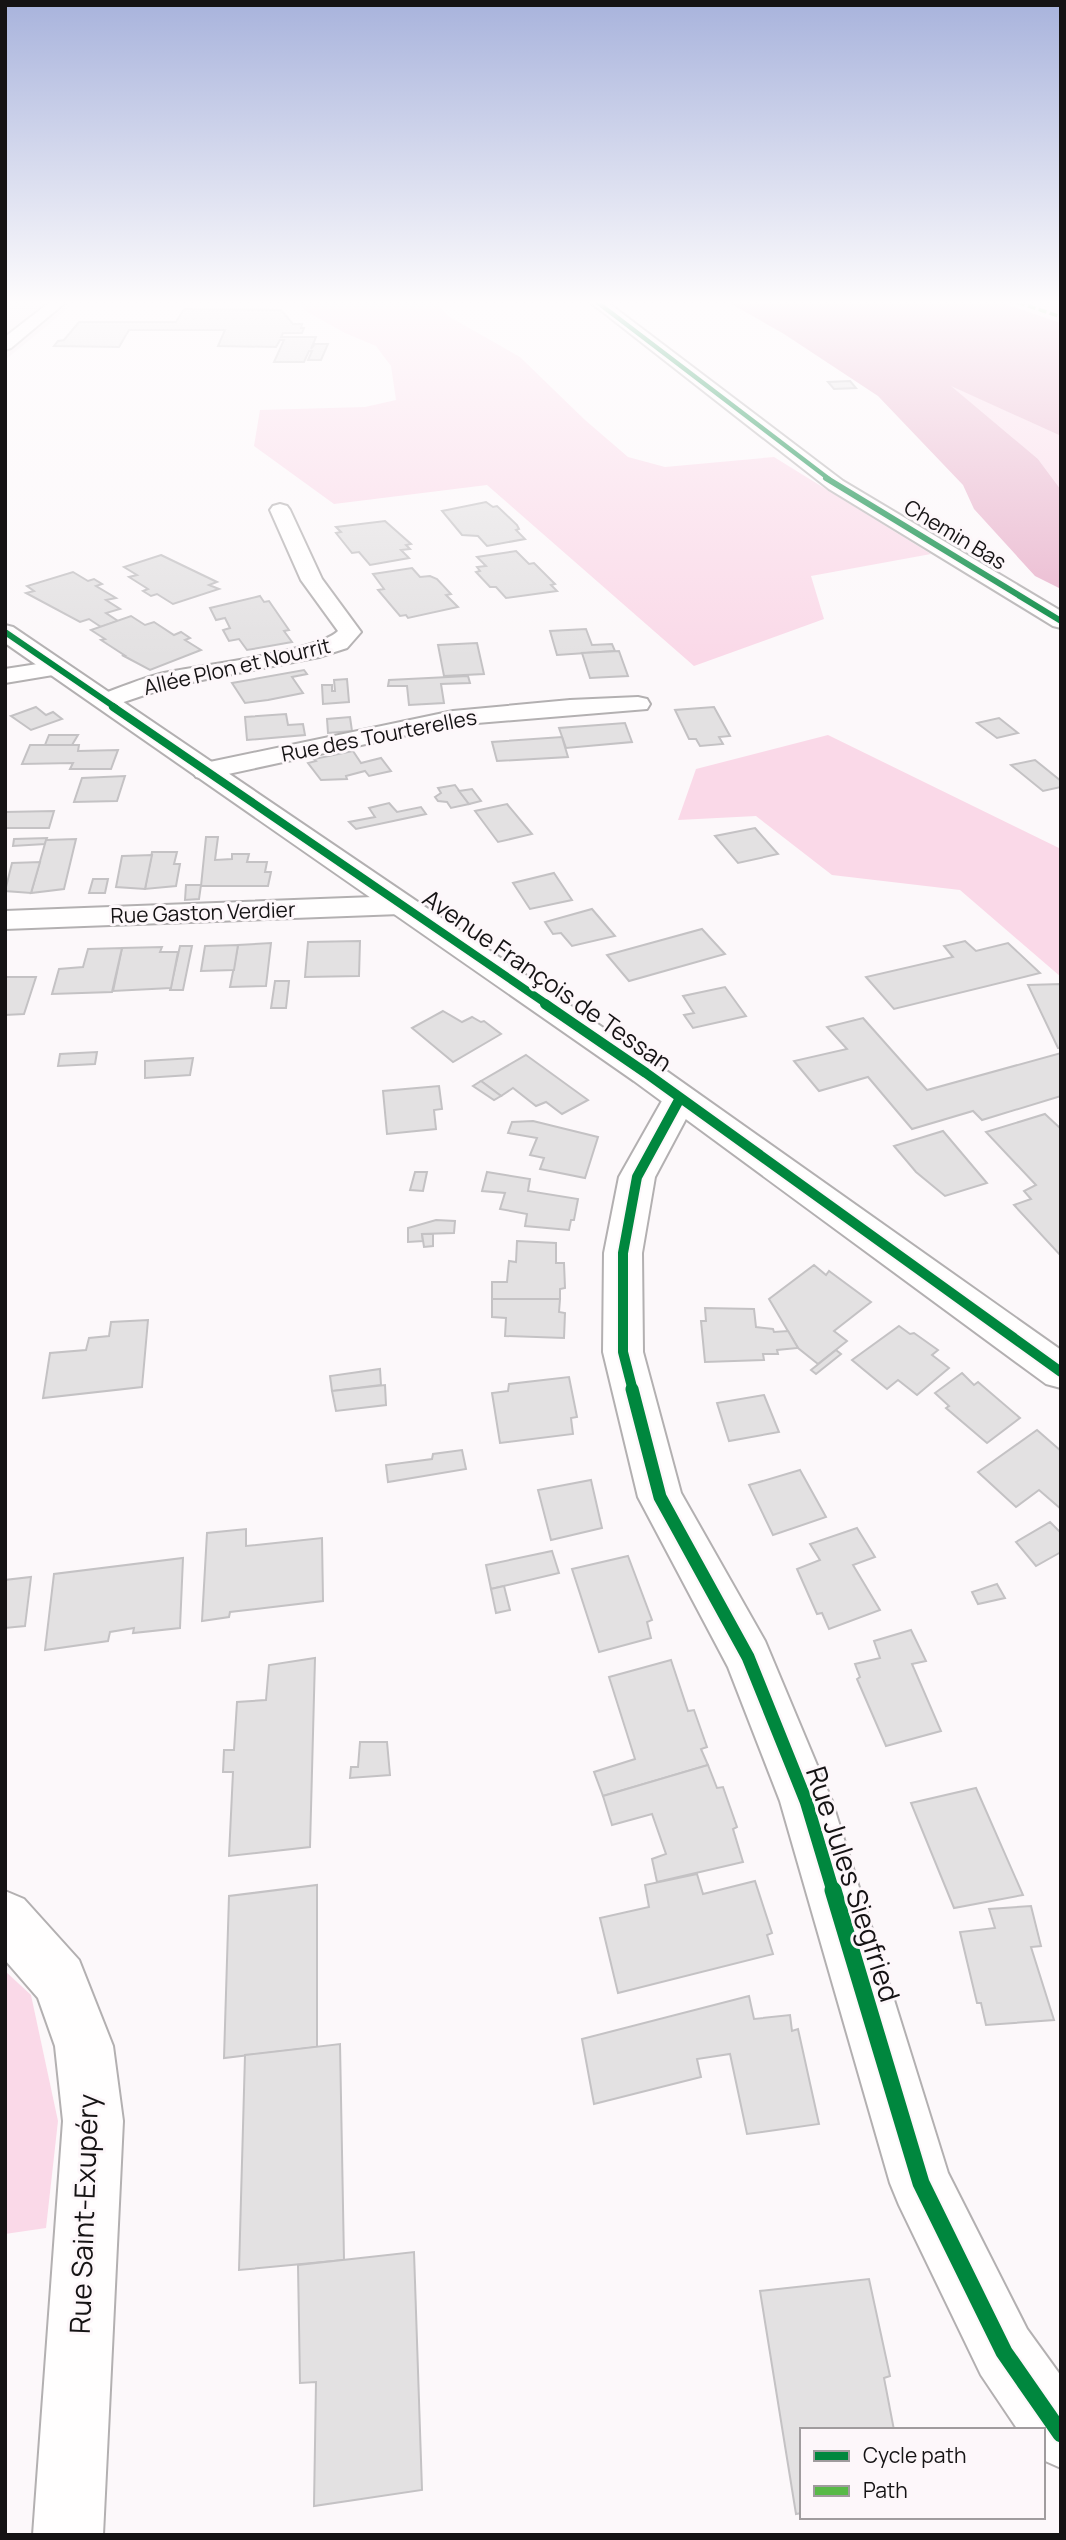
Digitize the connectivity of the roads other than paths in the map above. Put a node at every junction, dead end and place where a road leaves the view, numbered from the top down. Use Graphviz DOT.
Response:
graph roads {
  1 [pos="752,421"];
  2 [pos="280,510"];
  3 [pos="1061,621"];
  4 [pos="5,632"];
  5 [pos="57,668"];
  6 [pos="5,676"];
  7 [pos="106,701"];
  8 [pos="638,704"];
  9 [pos="205,771"];
  10 [pos="400,905"];
  11 [pos="5,920"];
  12 [pos="679,1100"];
  13 [pos="1061,1372"];
  14 [pos="5,1918"];
  15 [pos="1061,2434"];
  16 [pos="68,2535"];
  1 -- 3 [label="street, Chemin Bas"];
  2 -- 7 [label="street, Allée Plon et Nourrit"];
  4 -- 5 [label="street, Avenue François de Tessan"];
  5 -- 6 [label="street"];
  5 -- 7 [label="street, Avenue François de Tessan"];
  7 -- 9 [label="street, Avenue François de Tessan"];
  8 -- 9 [label="street, Rue des Tourterelles"];
  9 -- 10 [label="street, Avenue François de Tessan"];
  10 -- 11 [label="street, Rue Gaston Verdier"];
  10 -- 12 [label="street, Avenue François de Tessan"];
  12 -- 13 [label="street, Avenue François de Tessan"];
  12 -- 15 [label="street, Rue Jules Siegfried"];
  14 -- 16 [label="street, Rue Saint-Exupéry"];
}
